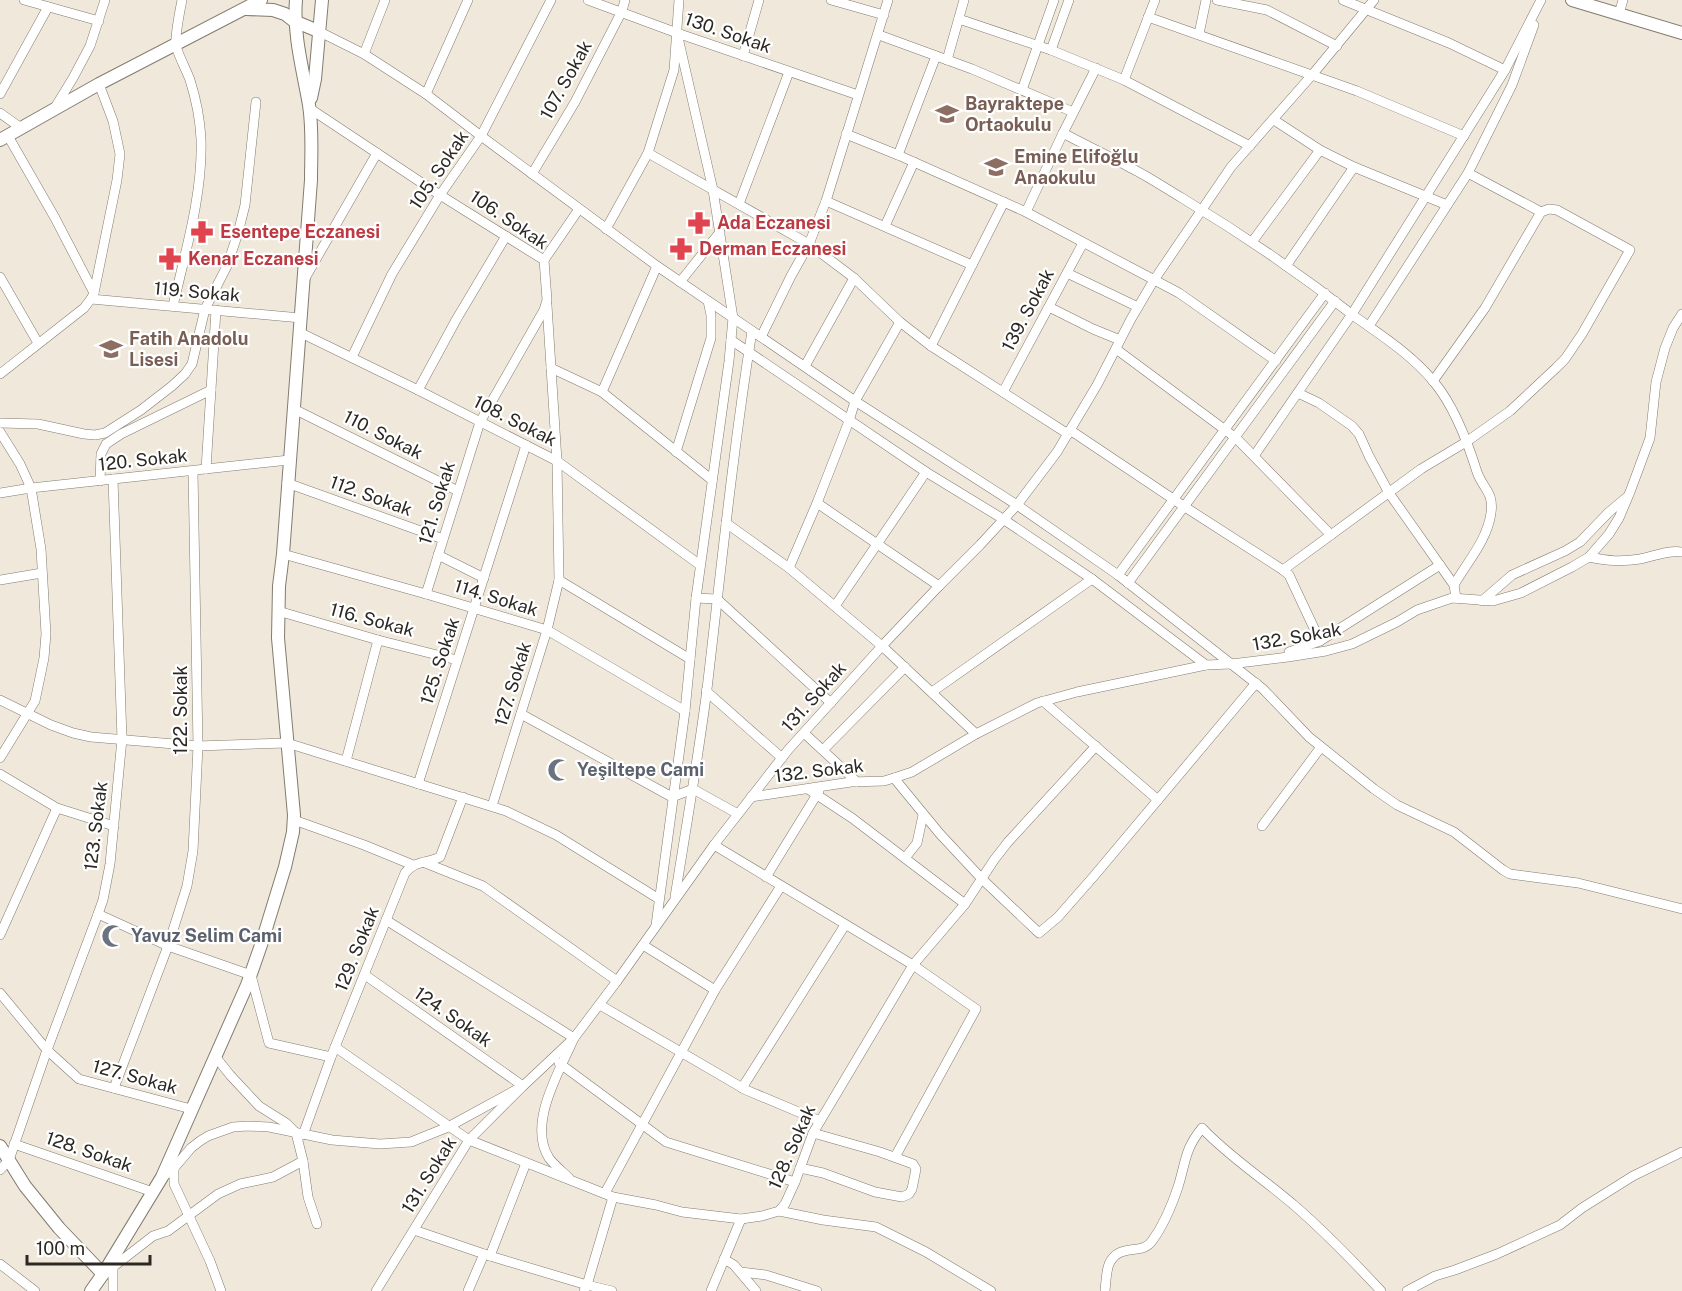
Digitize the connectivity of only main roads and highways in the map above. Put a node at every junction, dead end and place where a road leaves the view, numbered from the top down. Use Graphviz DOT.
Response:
graph roads {
  1 [pos="261,0"];
  2 [pos="296,0"];
  3 [pos="322,0"];
  4 [pos="1572,0"];
  5 [pos="245,9"];
  6 [pos="294,21"];
  7 [pos="318,31"];
  8 [pos="1682,33"];
  9 [pos="309,108"];
  10 [pos="4,138"];
  11 [pos="0,1146"];
  12 [pos="110,1266"];
  13 [pos="91,1291"];
  1 -- 5 [label="main road"];
  2 -- 6 [label="main road"];
  3 -- 7 [label="main road"];
  4 -- 8 [label="main road"];
  5 -- 6 [label="main road"];
  5 -- 10 [label="main road"];
  6 -- 7 [label="main road"];
  6 -- 9 [label="main road"];
  7 -- 9 [label="main road"];
  9 -- 12 [label="main road"];
  11 -- 12 [label="main road"];
  12 -- 13 [label="main road"];
}
